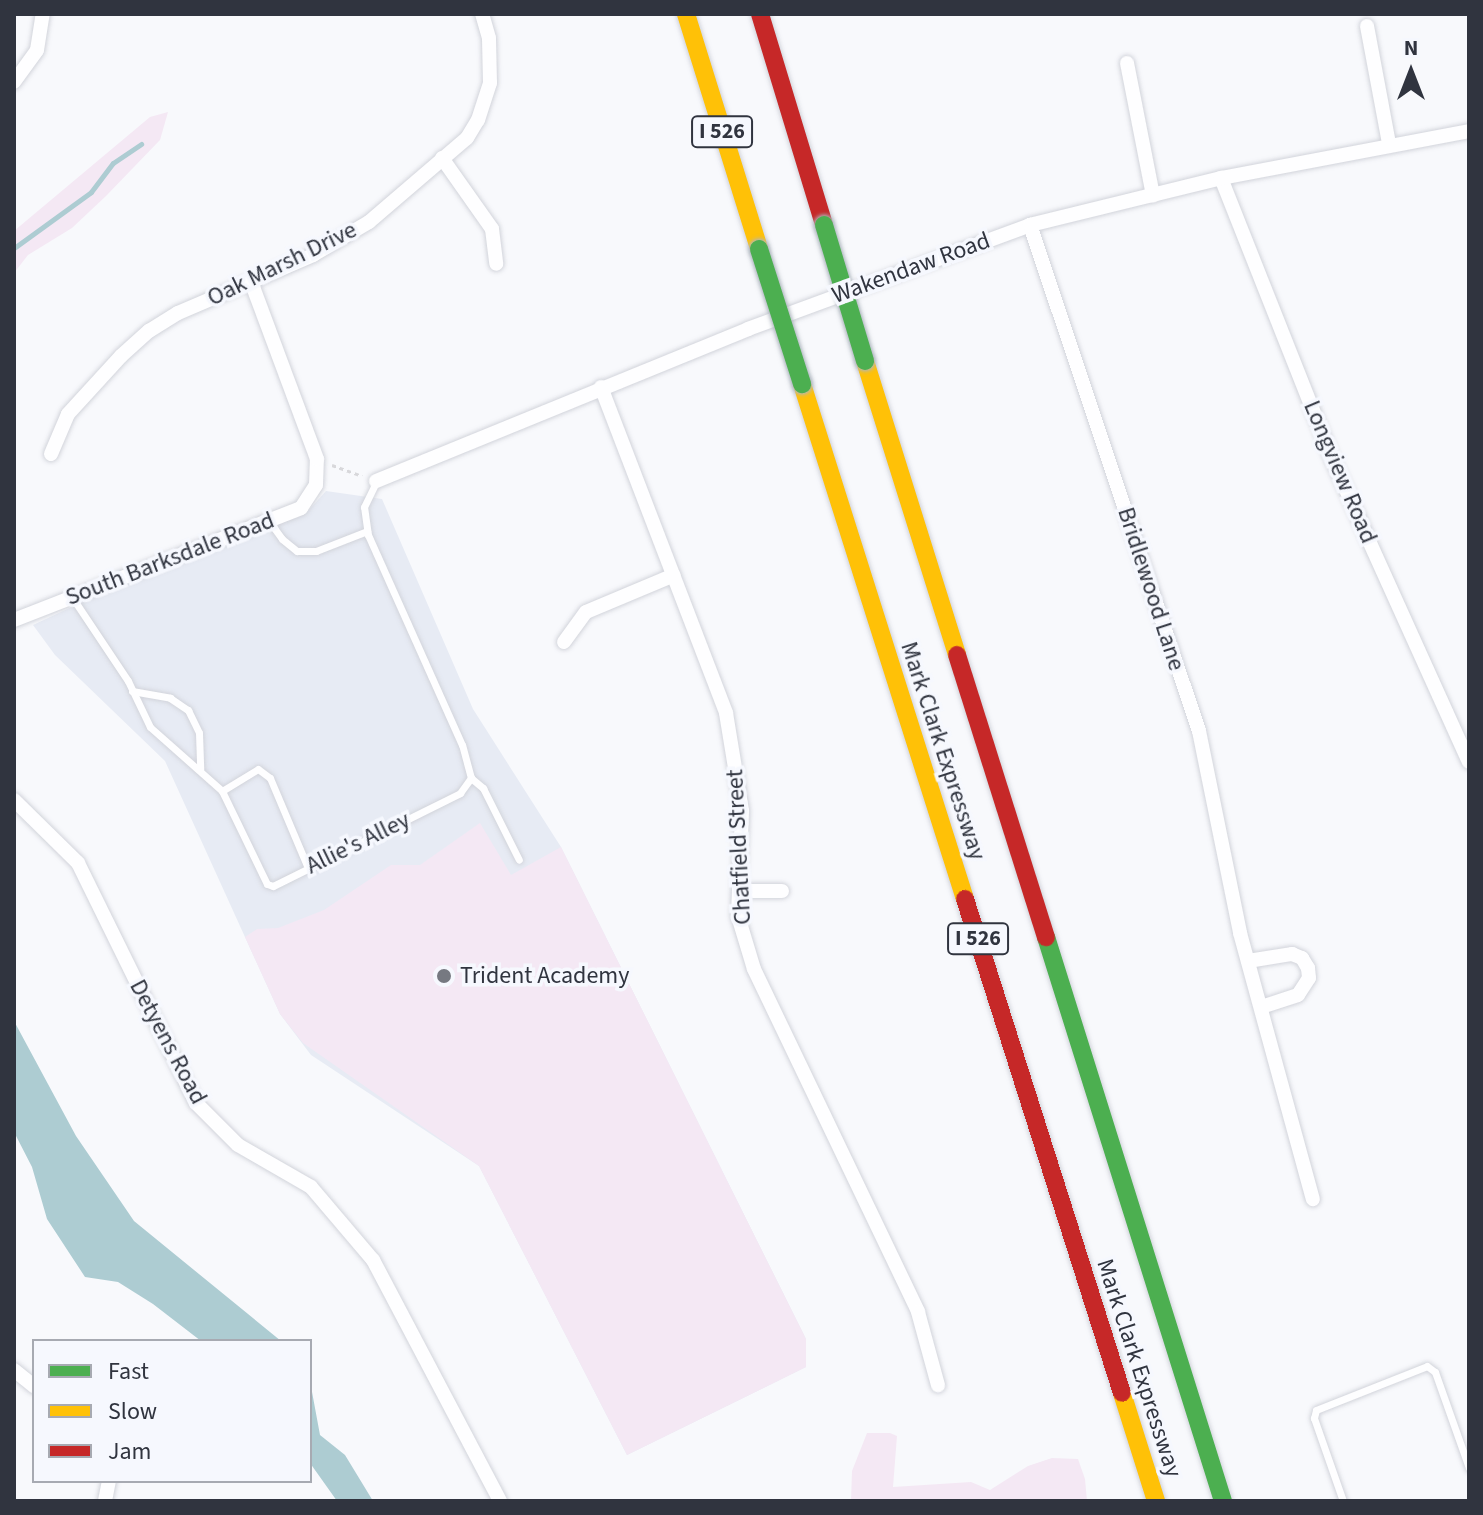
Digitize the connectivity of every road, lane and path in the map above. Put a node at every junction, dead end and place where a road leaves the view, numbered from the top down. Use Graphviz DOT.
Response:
graph roads {
  1 [pos="43,14"];
  2 [pos="482,14"];
  3 [pos="686,14"];
  4 [pos="760,14"];
  5 [pos="1367,26"];
  6 [pos="1127,63"];
  7 [pos="14,82"];
  8 [pos="1469,131"];
  9 [pos="1389,144"];
  10 [pos="442,158"];
  11 [pos="1221,178"];
  12 [pos="1153,195"];
  13 [pos="1030,225"];
  14 [pos="496,264"];
  15 [pos="251,282"];
  16 [pos="601,387"];
  17 [pos="51,454"];
  18 [pos="317,459"];
  19 [pos="376,481"];
  20 [pos="269,521"];
  21 [pos="367,531"];
  22 [pos="674,575"];
  23 [pos="72,597"];
  24 [pos="14,620"];
  25 [pos="564,642"];
  26 [pos="132,691"];
  27 [pos="1469,762"];
  28 [pos="200,770"];
  29 [pos="471,778"];
  30 [pos="222,791"];
  31 [pos="14,800"];
  32 [pos="519,860"];
  33 [pos="308,868"];
  34 [pos="739,891"];
  35 [pos="782,891"];
  36 [pos="1248,961"];
  37 [pos="1261,1007"];
  38 [pos="1313,1199"];
  39 [pos="14,1370"];
  40 [pos="32,1384"];
  41 [pos="938,1385"];
  42 [pos="1469,1468"];
  43 [pos="500,1501"];
  44 [pos="1156,1501"];
  45 [pos="1223,1501"];
  46 [pos="1343,1501"];
  1 -- 7 [label="street"];
  2 -- 10 [label="street, Oak Marsh Drive"];
  3 -- 44 [label="highway, Mark Clark Expressway / I 526, bridge"];
  4 -- 45 [label="highway, Mark Clark Expressway / I 526, bridge"];
  5 -- 9 [label="street"];
  6 -- 12 [label="street"];
  8 -- 9 [label="street, Wakendaw Road"];
  9 -- 11 [label="street, Wakendaw Road"];
  10 -- 14 [label="street"];
  10 -- 15 [label="street, Oak Marsh Drive"];
  11 -- 12 [label="street, Wakendaw Road"];
  11 -- 27 [label="street, Longview Road"];
  12 -- 13 [label="street, Wakendaw Road"];
  13 -- 16 [label="street, Wakendaw Road"];
  13 -- 36 [label="street, Bridlewood Lane"];
  15 -- 17 [label="street, Oak Marsh Drive"];
  15 -- 18 [label="street"];
  16 -- 19 [label="street, Wakendaw Road"];
  16 -- 22 [label="street, Chatfield Street"];
  18 -- 19 [label="path"];
  18 -- 20 [label="street, South Barksdale Road"];
  19 -- 21 [label="lane"];
  20 -- 21 [label="lane"];
  20 -- 23 [label="street, South Barksdale Road"];
  21 -- 29 [label="lane"];
  22 -- 25 [label="street"];
  22 -- 34 [label="street, Chatfield Street"];
  23 -- 24 [label="street, South Barksdale Road"];
  23 -- 26 [label="lane, Allie's Alley"];
  26 -- 28 [label="lane, Allie's Alley"];
  26 -- 28 [label="lane"];
  28 -- 30 [label="lane, Allie's Alley"];
  29 -- 32 [label="lane"];
  29 -- 33 [label="lane, Allie's Alley"];
  30 -- 33 [label="lane, Allie's Alley"];
  30 -- 33 [label="lane"];
  31 -- 43 [label="street, Detyens Road"];
  34 -- 35 [label="street"];
  34 -- 41 [label="street, Chatfield Street"];
  36 -- 37 [label="street, Bridlewood Lane"];
  36 -- 37 [label="street"];
  37 -- 38 [label="street, Bridlewood Lane"];
  39 -- 40 [label="street"];
  42 -- 46 [label="lane"];
}
